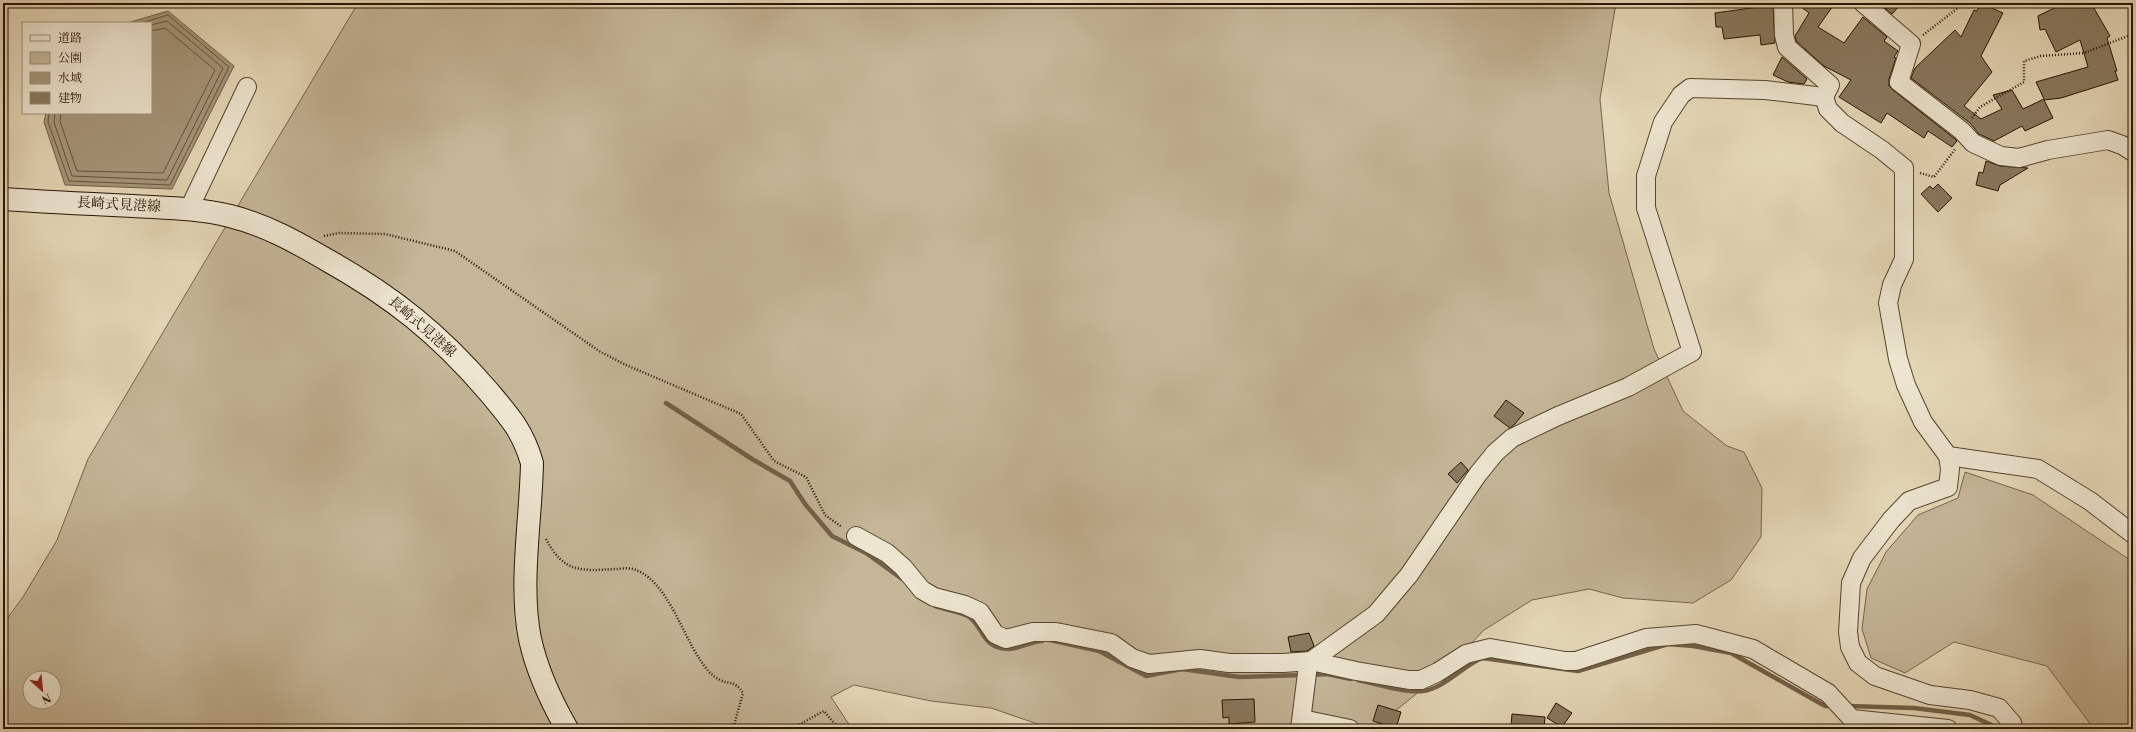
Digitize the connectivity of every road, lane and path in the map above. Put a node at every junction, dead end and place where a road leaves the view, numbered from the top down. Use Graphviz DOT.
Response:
graph roads {
  1 [pos="1783,3"];
  2 [pos="1863,3"];
  3 [pos="1956,3"];
  4 [pos="2133,34"];
  5 [pos="1911,44"];
  6 [pos="247,87"];
  7 [pos="1824,97"];
  8 [pos="1964,133"];
  9 [pos="2133,152"];
  10 [pos="1904,168"];
  11 [pos="3,198"];
  12 [pos="189,209"];
  13 [pos="297,242"];
  14 [pos="1948,456"];
  15 [pos="530,513"];
  16 [pos="2133,534"];
  17 [pos="856,536"];
  18 [pos="1309,668"];
  19 [pos="1301,724"];
  20 [pos="2013,726"];
  21 [pos="567,729"];
  22 [pos="733,729"];
  23 [pos="791,729"];
  24 [pos="839,729"];
  25 [pos="850,729"];
  26 [pos="894,729"];
  27 [pos="1350,729"];
  28 [pos="1948,729"];
  1 -- 7 [label="street"];
  2 -- 5 [label="street"];
  3 -- 5 [label="path"];
  4 -- 8 [label="path"];
  5 -- 8 [label="street"];
  6 -- 12 [label="street"];
  7 -- 10 [label="street"];
  7 -- 18 [label="street"];
  8 -- 9 [label="street"];
  8 -- 10 [label="path"];
  10 -- 14 [label="street"];
  11 -- 12 [label="main road, 長崎式見港線"];
  12 -- 13 [label="main road, 長崎式見港線"];
  13 -- 15 [label="main road, 長崎式見港線"];
  13 -- 17 [label="path"];
  14 -- 16 [label="street"];
  14 -- 20 [label="street"];
  15 -- 21 [label="main road, 長崎式見港線"];
  15 -- 22 [label="path"];
  17 -- 18 [label="street"];
  18 -- 19 [label="street"];
  18 -- 28 [label="street"];
  19 -- 27 [label="street"];
  23 -- 24 [label="path"];
  25 -- 26 [label="path"];
}
